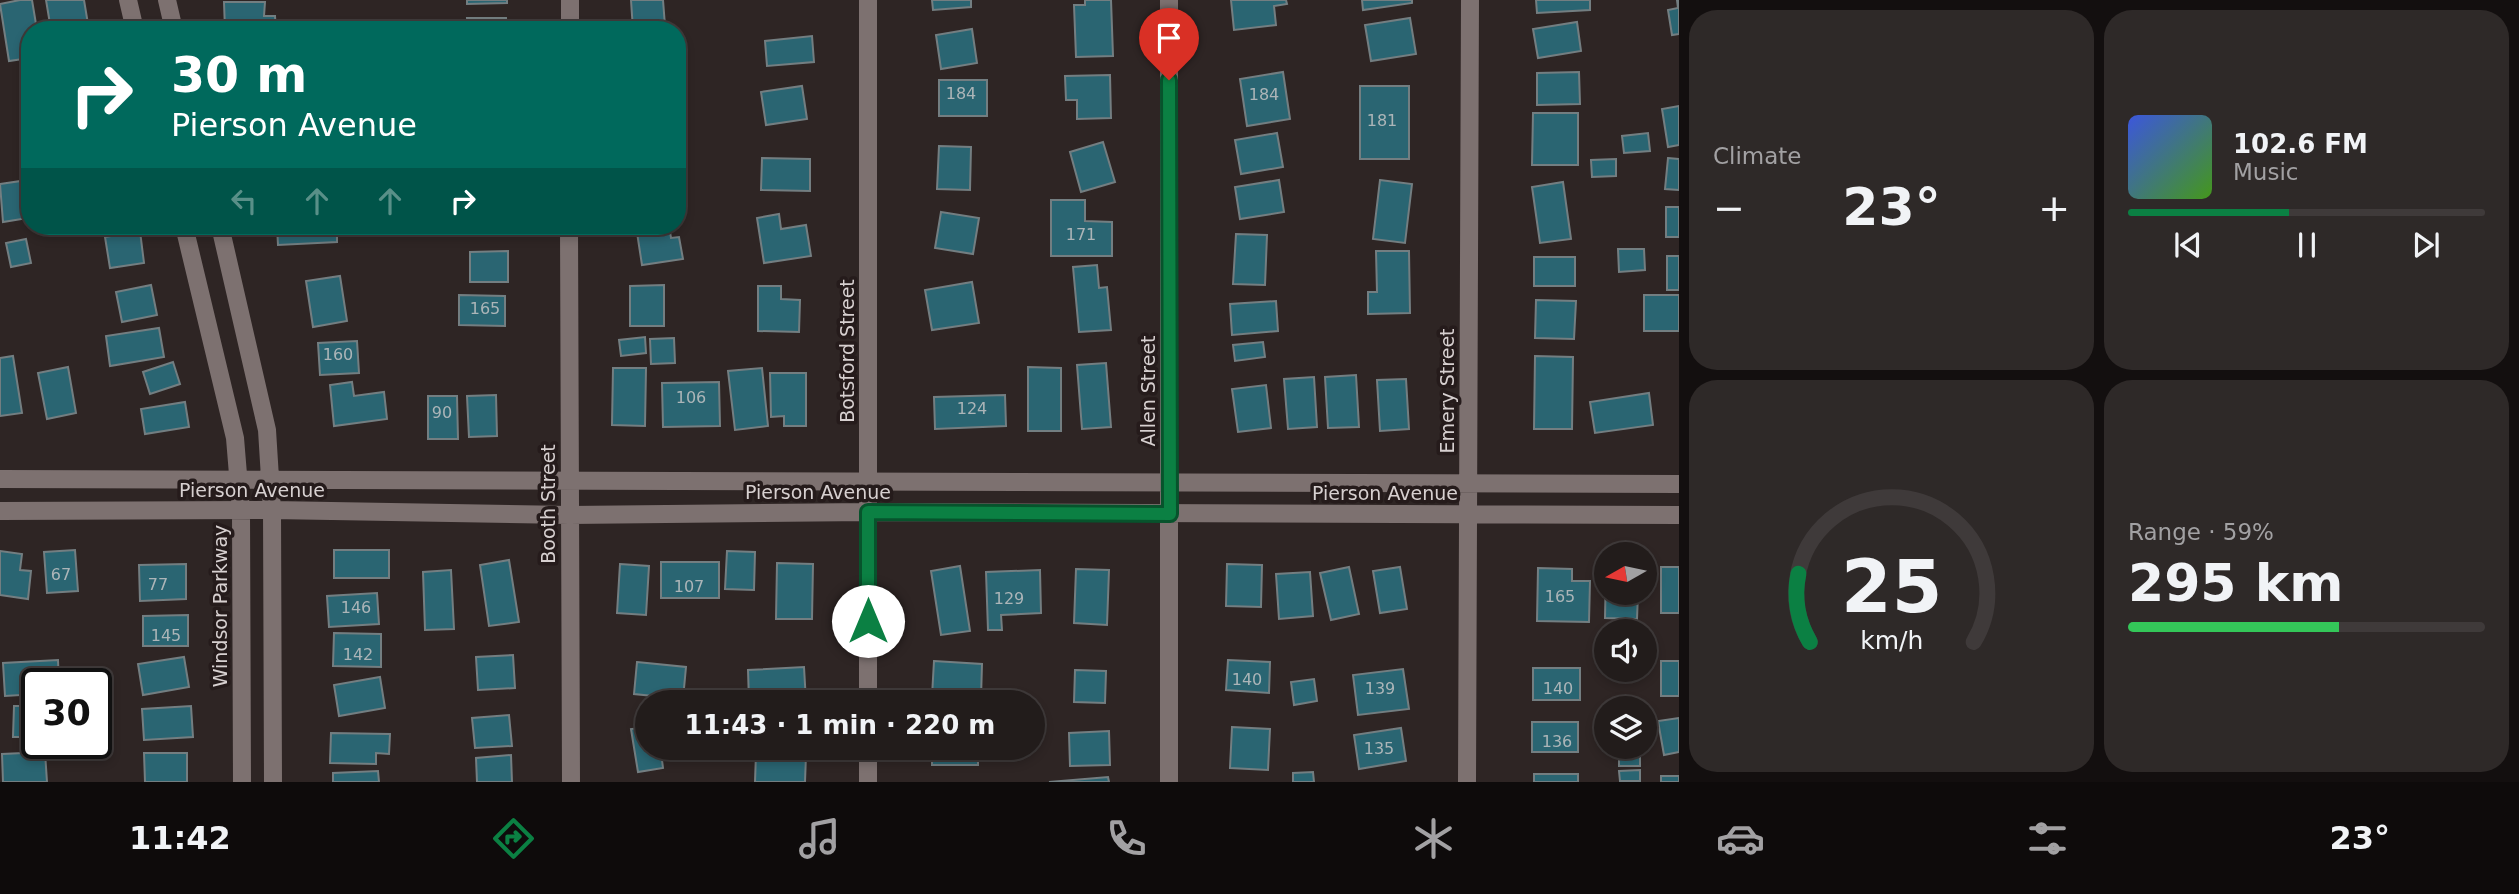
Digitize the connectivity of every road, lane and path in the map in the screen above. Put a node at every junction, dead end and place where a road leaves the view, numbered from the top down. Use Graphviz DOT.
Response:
graph roads {
  1 [pos="128,0"];
  2 [pos="167,0"];
  3 [pos="570,0"];
  4 [pos="868,0"];
  5 [pos="1169,0"];
  6 [pos="1470,0"];
  7 [pos="133,21"];
  8 [pos="172,21"];
  9 [pos="570,21"];
  10 [pos="186,235"];
  11 [pos="222,235"];
  12 [pos="569,235"];
  13 [pos="239,478"];
  14 [pos="0,479"];
  15 [pos="271,479"];
  16 [pos="569,481"];
  17 [pos="868,482"];
  18 [pos="1169,482"];
  19 [pos="1679,484"];
  20 [pos="1467,485"];
  21 [pos="241,510"];
  22 [pos="272,510"];
  23 [pos="0,512"];
  24 [pos="868,512"];
  25 [pos="1170,514"];
  26 [pos="1468,514"];
  27 [pos="569,515"];
  28 [pos="1679,515"];
  29 [pos="868,690"];
  30 [pos="868,760"];
  31 [pos="242,782"];
  32 [pos="273,782"];
  33 [pos="571,782"];
  34 [pos="868,782"];
  35 [pos="1169,782"];
  36 [pos="1467,782"];
  1 -- 7 [label="street"];
  2 -- 8 [label="street"];
  3 -- 9 [label="street"];
  4 -- 17 [label="street, Botsford Street"];
  5 -- 18 [label="street, Allen Street"];
  6 -- 20 [label="street, Emery Street"];
  10 -- 13 [label="street, Windsor Parkway"];
  11 -- 15 [label="street"];
  12 -- 16 [label="street, Booth Street"];
  13 -- 14 [label="street, Pierson Avenue"];
  13 -- 15 [label="street, Pierson Avenue"];
  13 -- 21 [label="street, Windsor Parkway"];
  15 -- 16 [label="street, Pierson Avenue"];
  15 -- 22 [label="street"];
  16 -- 17 [label="street, Pierson Avenue"];
  16 -- 27 [label="street, Booth Street"];
  17 -- 18 [label="street, Pierson Avenue"];
  17 -- 24 [label="street, Botsford Street"];
  18 -- 20 [label="street, Pierson Avenue"];
  18 -- 25 [label="street, Allen Street"];
  19 -- 20 [label="street, Pierson Avenue"];
  20 -- 26 [label="street, Emery Street"];
  21 -- 22 [label="street, Pierson Avenue"];
  21 -- 23 [label="street, Pierson Avenue"];
  21 -- 31 [label="street, Windsor Parkway"];
  22 -- 27 [label="street, Pierson Avenue"];
  22 -- 32 [label="street"];
  24 -- 25 [label="street, Pierson Avenue"];
  24 -- 27 [label="street, Pierson Avenue"];
  24 -- 29 [label="street, Botsford Street"];
  25 -- 26 [label="street, Pierson Avenue"];
  25 -- 35 [label="street, Allen Street"];
  26 -- 28 [label="street, Pierson Avenue"];
  26 -- 36 [label="street, Emery Street"];
  27 -- 33 [label="street, Booth Street"];
  30 -- 34 [label="street"];
}
